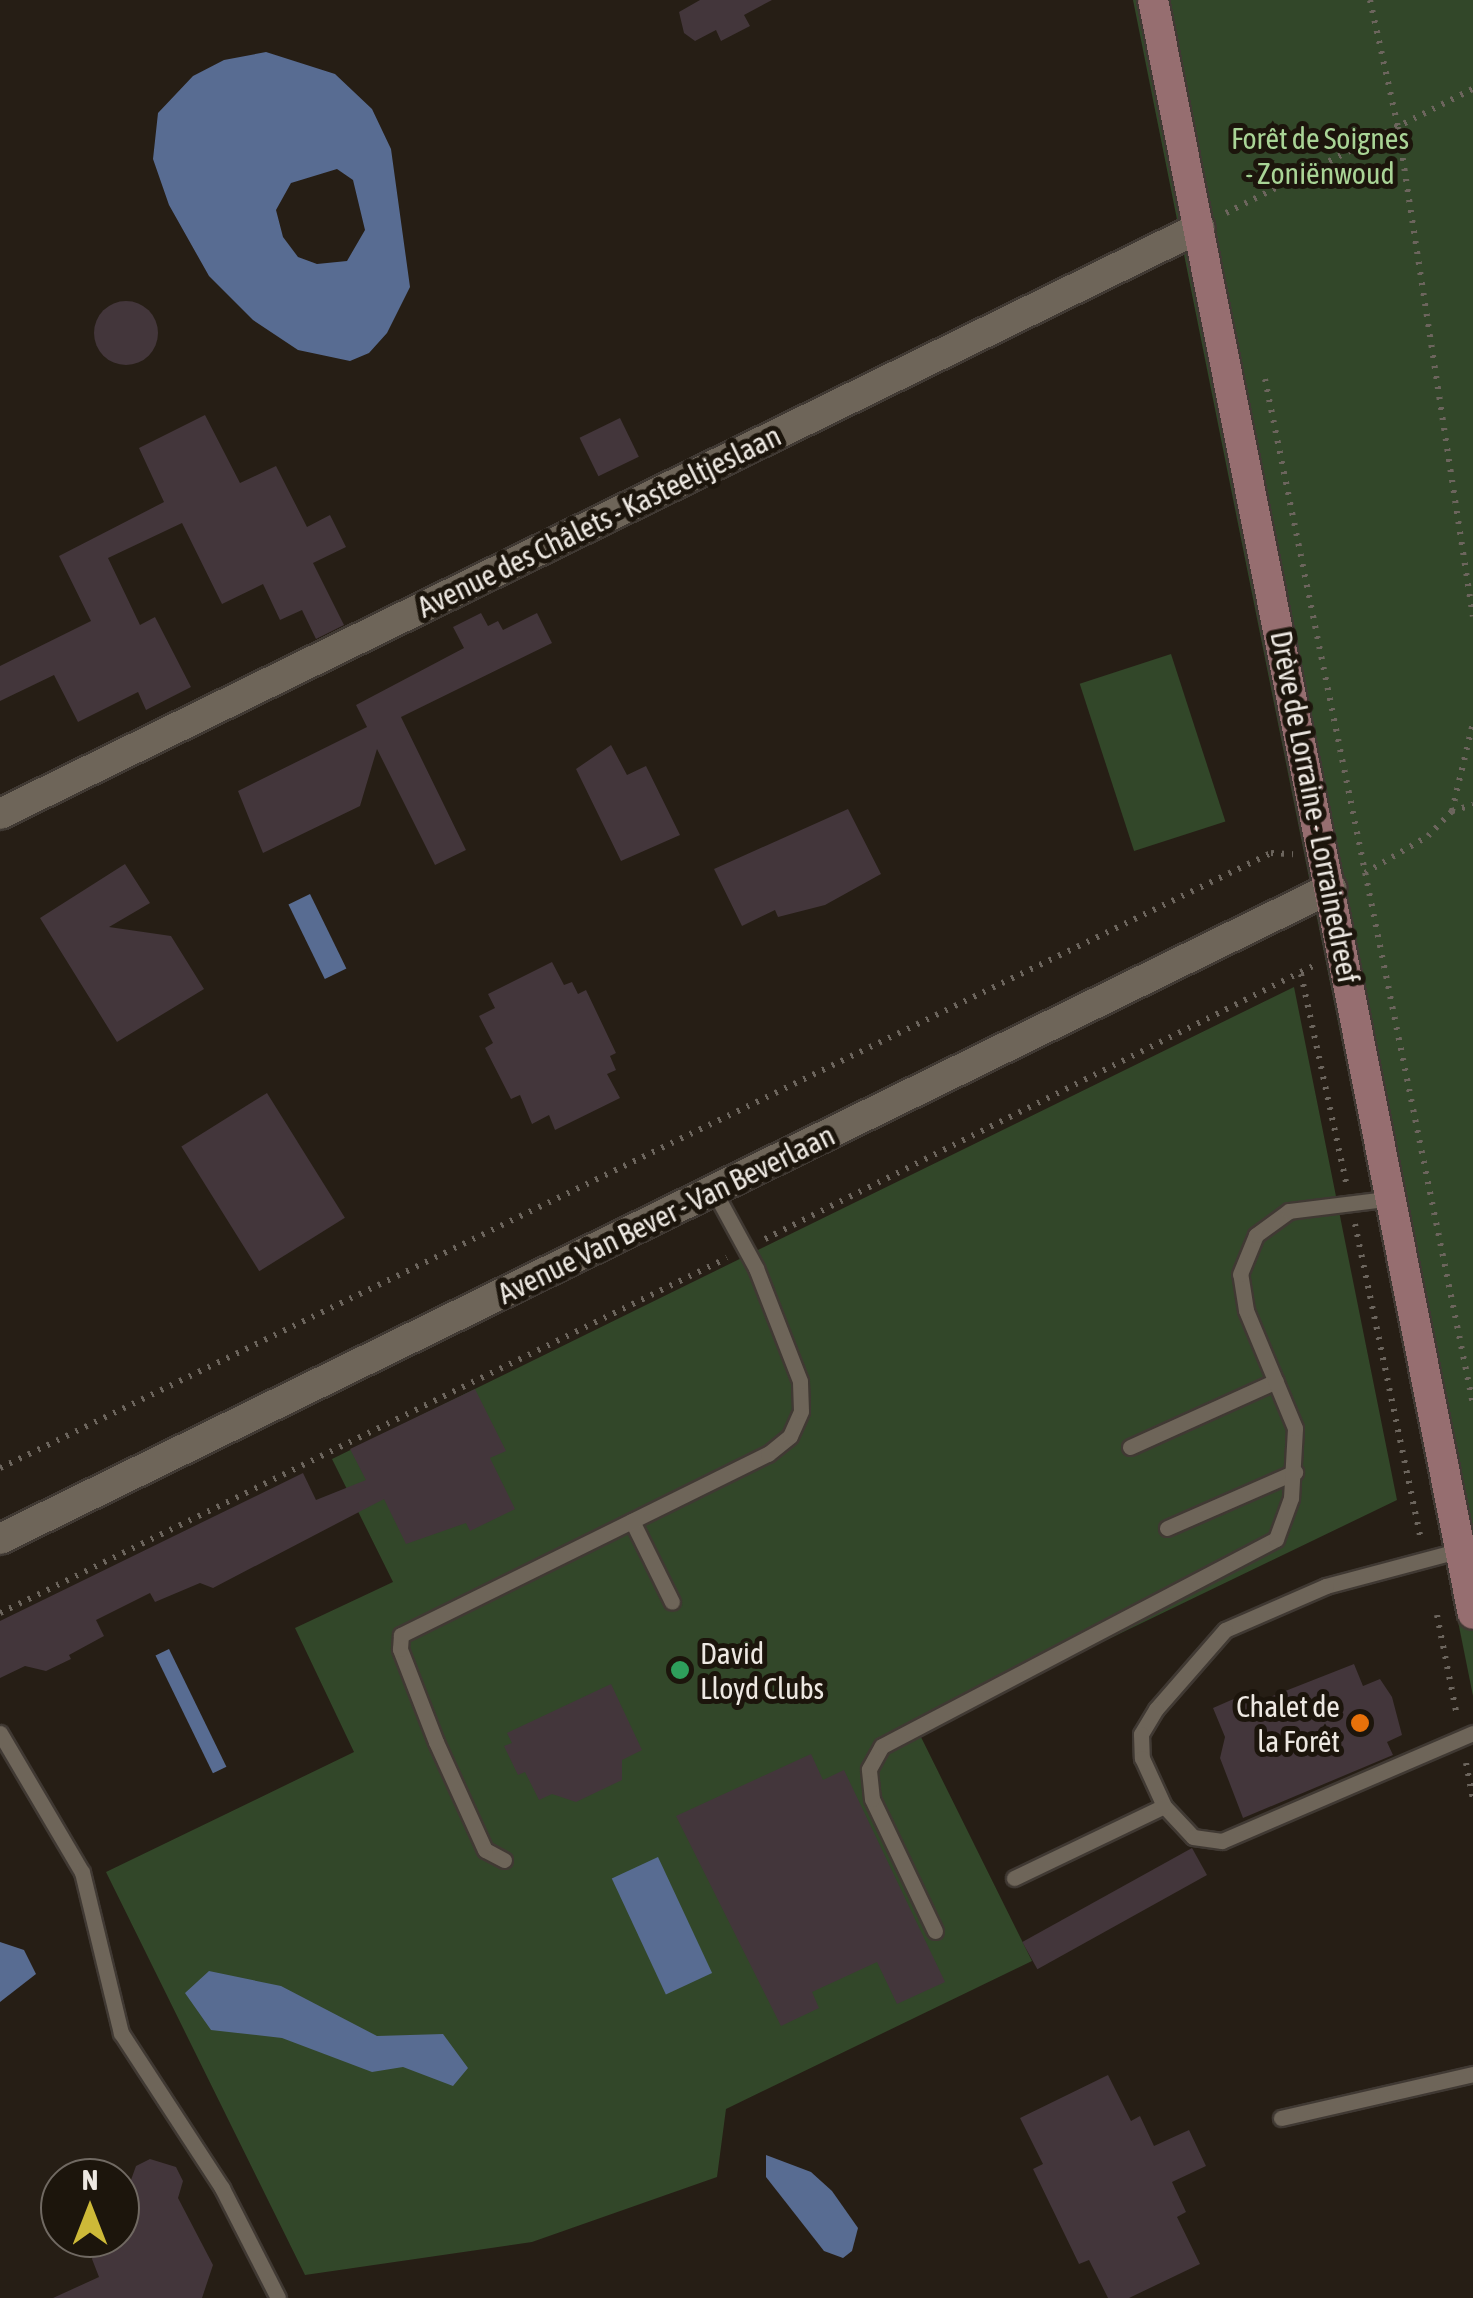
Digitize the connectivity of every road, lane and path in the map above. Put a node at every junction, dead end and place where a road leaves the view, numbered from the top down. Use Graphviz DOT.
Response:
graph roads {
  1 [pos="1152,0"];
  2 [pos="1370,0"];
  3 [pos="1473,89"];
  4 [pos="1398,127"];
  5 [pos="1226,191"];
  6 [pos="1230,210"];
  7 [pos="1198,228"];
  8 [pos="1234,230"];
  9 [pos="1262,366"];
  10 [pos="1473,616"];
  11 [pos="1473,722"];
  12 [pos="1473,805"];
  13 [pos="1452,811"];
  14 [pos="0,814"];
  15 [pos="1270,853"];
  16 [pos="1367,872"];
  17 [pos="1332,888"];
  18 [pos="714,1191"];
  19 [pos="1394,1198"];
  20 [pos="1350,1203"];
  21 [pos="746,1248"];
  22 [pos="1276,1381"];
  23 [pos="1473,1404"];
  24 [pos="1130,1447"];
  25 [pos="0,1468"];
  26 [pos="1295,1472"];
  27 [pos="632,1521"];
  28 [pos="1167,1528"];
  29 [pos="0,1539"];
  30 [pos="1461,1550"];
  31 [pos="1426,1558"];
  32 [pos="672,1602"];
  33 [pos="0,1612"];
  34 [pos="1473,1614"];
  35 [pos="0,1733"];
  36 [pos="1467,1736"];
  37 [pos="1473,1799"];
  38 [pos="1164,1806"];
  39 [pos="504,1860"];
  40 [pos="1014,1878"];
  41 [pos="935,1931"];
  42 [pos="1473,2074"];
  43 [pos="1281,2118"];
  44 [pos="278,2298"];
  1 -- 7 [label="main road, Drève de Lorraine - Lorrainedreef"];
  2 -- 4 [label="path"];
  3 -- 4 [label="path"];
  4 -- 6 [label="path"];
  4 -- 10 [label="path"];
  5 -- 6 [label="path"];
  6 -- 7 [label="path"];
  6 -- 8 [label="path"];
  7 -- 14 [label="street, Avenue des Châlets - Kasteeltjeslaan"];
  7 -- 17 [label="main road, Drève de Lorraine - Lorrainedreef"];
  9 -- 16 [label="path"];
  11 -- 13 [label="path"];
  12 -- 13 [label="path"];
  13 -- 16 [label="path"];
  15 -- 25 [label="path"];
  16 -- 17 [label="path"];
  16 -- 23 [label="path"];
  17 -- 18 [label="street, Avenue Van Bever - Van Beverlaan"];
  17 -- 19 [label="main road, Drève de Lorraine - Lorrainedreef"];
  18 -- 21 [label="lane"];
  18 -- 29 [label="street, Avenue Van Bever - Van Beverlaan"];
  19 -- 20 [label="lane"];
  19 -- 30 [label="main road, Drève de Lorraine - Lorrainedreef"];
  20 -- 21 [label="path"];
  20 -- 22 [label="lane"];
  20 -- 31 [label="path"];
  21 -- 27 [label="lane"];
  21 -- 33 [label="path"];
  22 -- 24 [label="lane"];
  22 -- 26 [label="lane"];
  26 -- 28 [label="lane"];
  26 -- 41 [label="lane"];
  27 -- 32 [label="lane"];
  27 -- 39 [label="lane"];
  30 -- 31 [label="lane"];
  30 -- 34 [label="main road, Drève de Lorraine - Lorrainedreef"];
  31 -- 36 [label="path"];
  31 -- 38 [label="lane"];
  35 -- 44 [label="lane"];
  36 -- 37 [label="path"];
  36 -- 38 [label="lane"];
  38 -- 40 [label="lane"];
  42 -- 43 [label="lane"];
}
